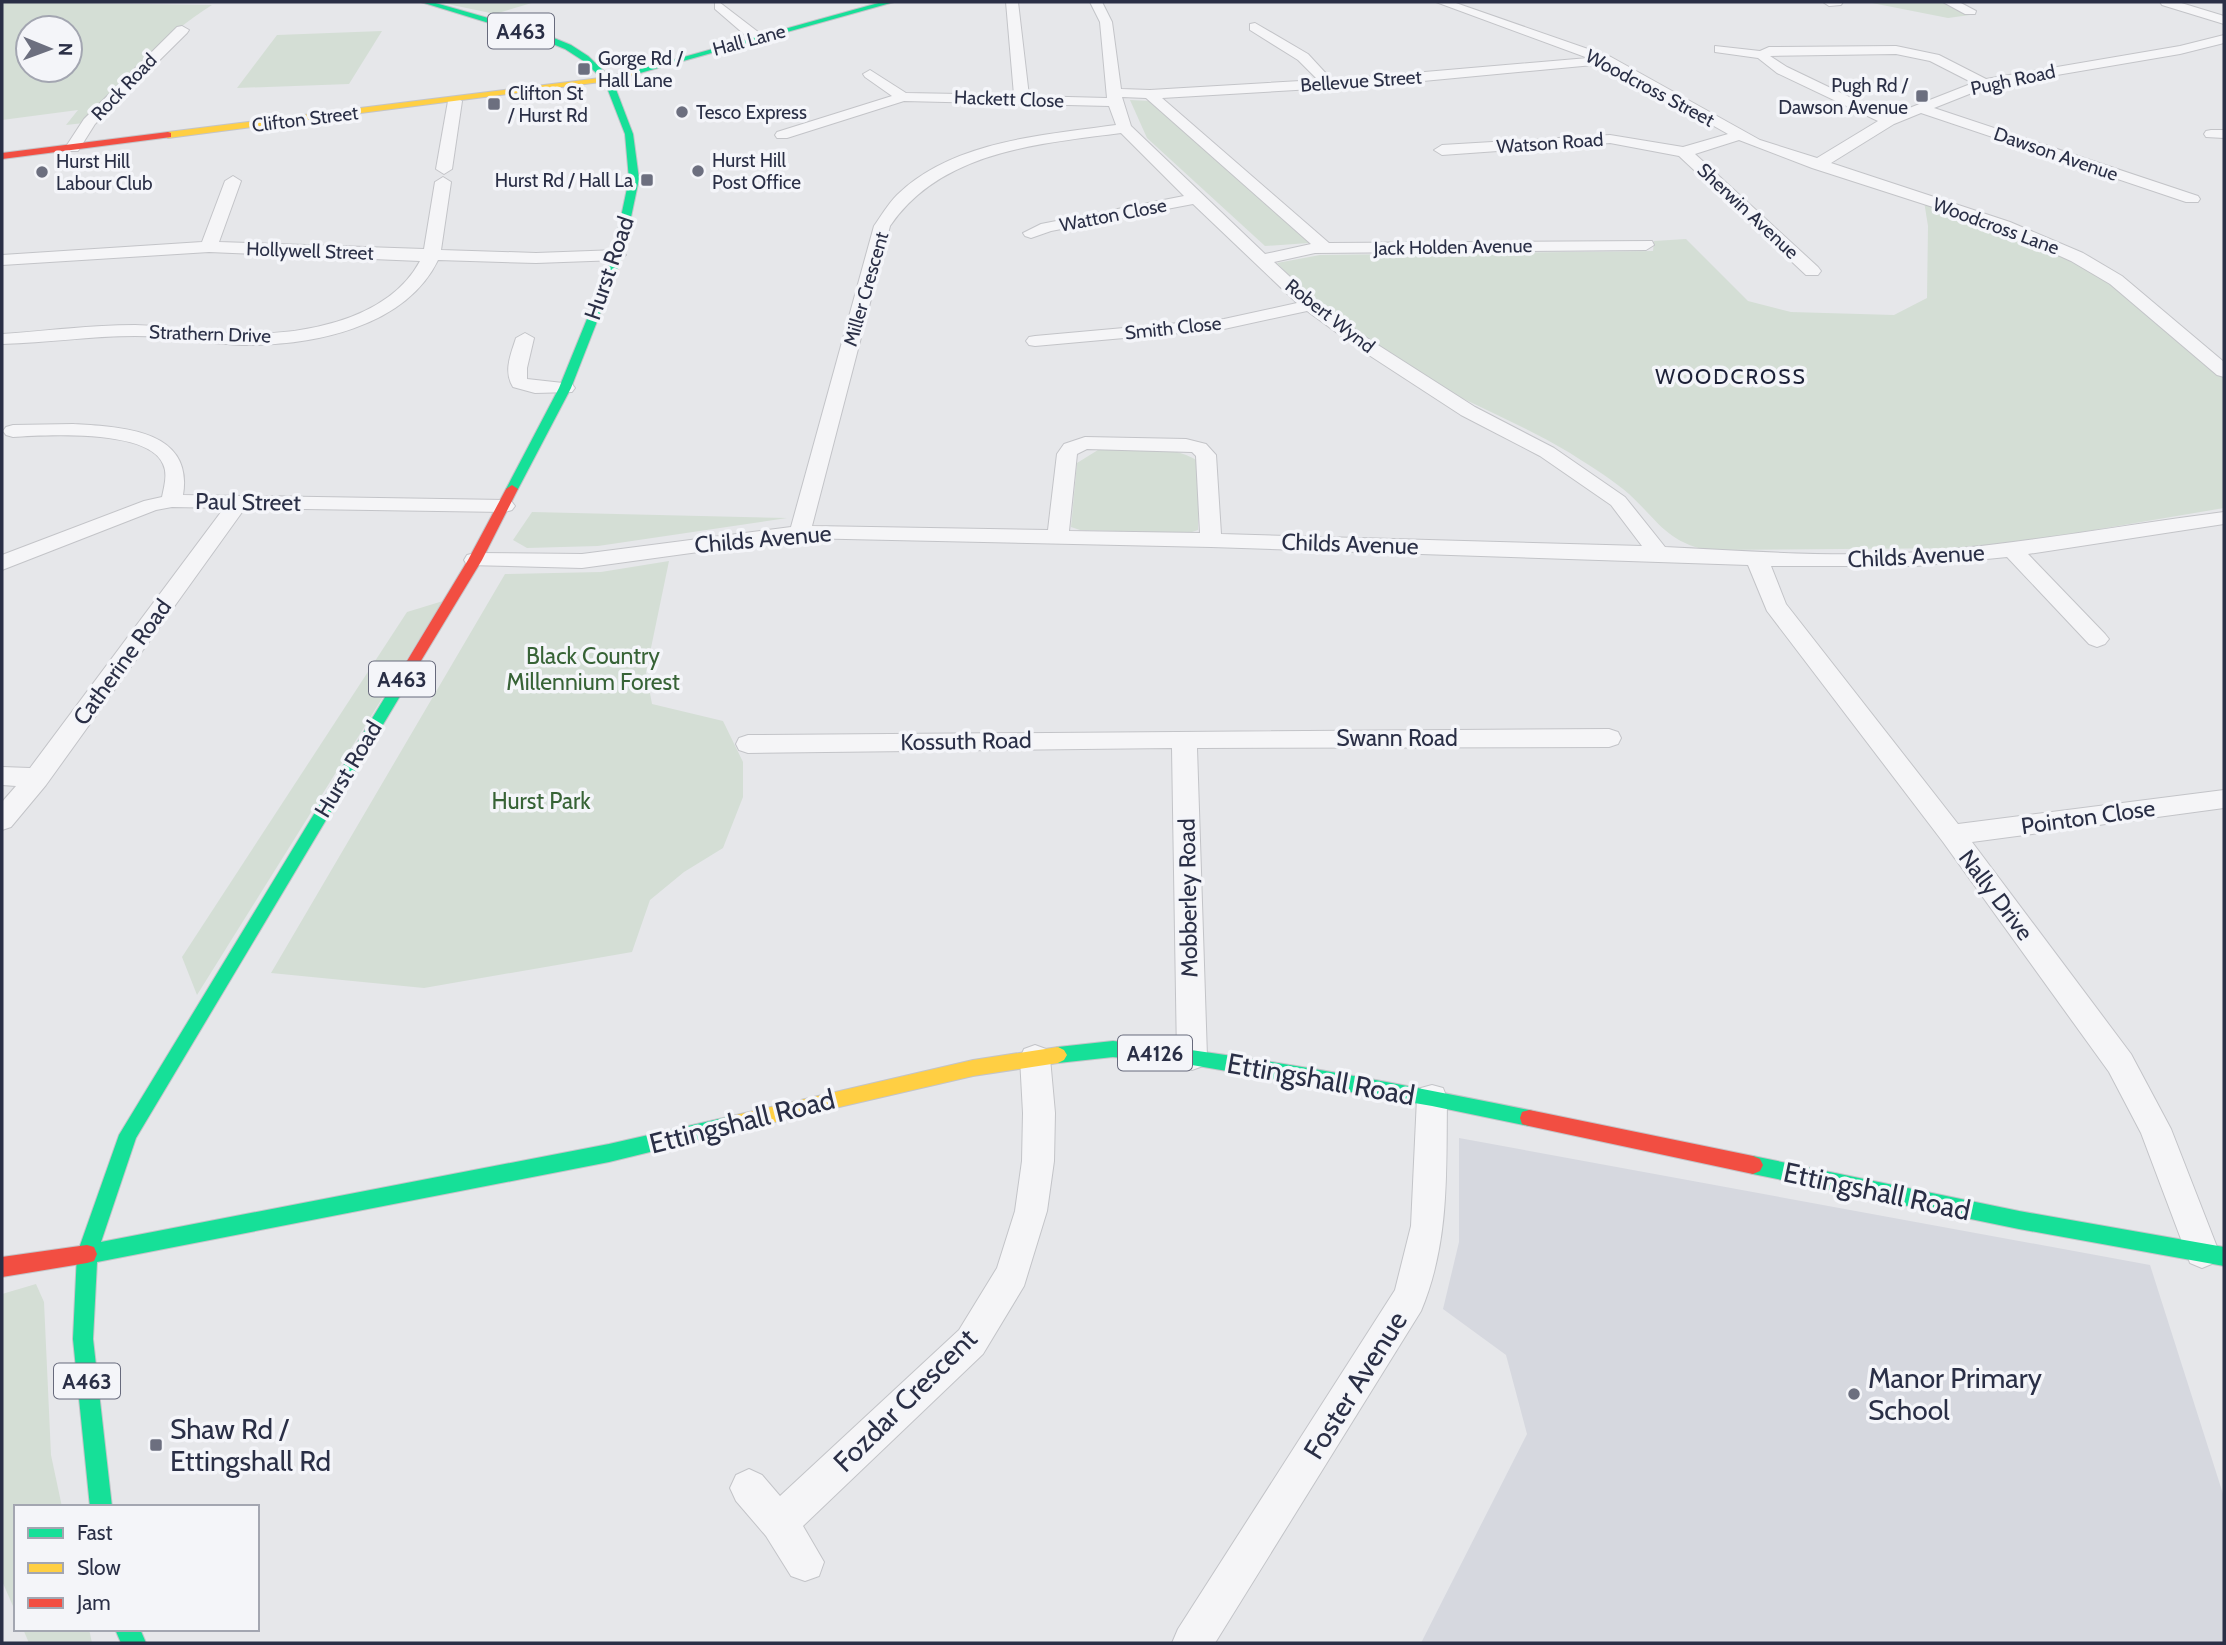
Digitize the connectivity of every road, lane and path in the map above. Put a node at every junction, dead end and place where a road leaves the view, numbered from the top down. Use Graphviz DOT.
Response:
graph roads {
  1 [pos="425,2"];
  2 [pos="890,2"];
  3 [pos="1012,2"];
  4 [pos="1096,2"];
  5 [pos="1442,2"];
  6 [pos="1829,2"];
  7 [pos="1838,2"];
  8 [pos="1950,2"];
  9 [pos="2166,2"];
  10 [pos="719,6"];
  11 [pos="1970,11"];
  12 [pos="2224,20"];
  13 [pos="1255,27"];
  14 [pos="182,30"];
  15 [pos="757,38"];
  16 [pos="2224,39"];
  17 [pos="1720,49"];
  18 [pos="1762,55"];
  19 [pos="1606,60"];
  20 [pos="870,74"];
  21 [pos="608,79"];
  22 [pos="1984,83"];
  23 [pos="1329,84"];
  24 [pos="1150,94"];
  25 [pos="903,97"];
  26 [pos="1115,98"];
  27 [pos="455,101"];
  28 [pos="1022,101"];
  29 [pos="1920,108"];
  30 [pos="1889,121"];
  31 [pos="1124,128"];
  32 [pos="782,135"];
  33 [pos="1738,136"];
  34 [pos="73,148"];
  35 [pos="1442,150"];
  36 [pos="1684,152"];
  37 [pos="2,156"];
  38 [pos="1817,165"];
  39 [pos="233,181"];
  40 [pos="1196,199"];
  41 [pos="2192,199"];
  42 [pos="1031,233"];
  43 [pos="1646,245"];
  44 [pos="209,247"];
  45 [pos="1325,248"];
  46 [pos="429,254"];
  47 [pos="618,255"];
  48 [pos="2,260"];
  49 [pos="1261,260"];
  50 [pos="1812,271"];
  51 [pos="1310,305"];
  52 [pos="525,338"];
  53 [pos="2,339"];
  54 [pos="1035,341"];
  55 [pos="2224,371"];
  56 [pos="565,388"];
  57 [pos="13,430"];
  58 [pos="172,501"];
  59 [pos="239,502"];
  60 [pos="505,506"];
  61 [pos="2224,518"];
  62 [pos="800,532"];
  63 [pos="1058,536"];
  64 [pos="1211,540"];
  65 [pos="2012,550"];
  66 [pos="1659,553"];
  67 [pos="1757,559"];
  68 [pos="475,560"];
  69 [pos="2,563"];
  70 [pos="2097,639"];
  71 [pos="1184,738"];
  72 [pos="1609,738"];
  73 [pos="748,744"];
  74 [pos="2,776"];
  75 [pos="37,778"];
  76 [pos="2224,799"];
  77 [pos="2,820"];
  78 [pos="1952,835"];
  79 [pos="1192,1057"];
  80 [pos="1035,1058"];
  81 [pos="1432,1098"];
  82 [pos="87,1254"];
  83 [pos="2213,1254"];
  84 [pos="2,1267"];
  85 [pos="749,1488"];
  86 [pos="101,1505"];
  87 [pos="779,1523"];
  88 [pos="805,1562"];
  89 [pos="1192,1643"];
  1 -- 21 [label="main road, A463"];
  2 -- 15 [label="main road, Hall Lane"];
  3 -- 28 [label="street"];
  4 -- 26 [label="street, Robert Wynd"];
  5 -- 19 [label="street, Woodcross Street"];
  6 -- 7 [label="street"];
  8 -- 11 [label="street"];
  9 -- 12 [label="street"];
  10 -- 15 [label="street"];
  13 -- 23 [label="street"];
  14 -- 34 [label="street, Rock Road"];
  15 -- 21 [label="main road, Hall Lane"];
  16 -- 22 [label="street, Pugh Road"];
  17 -- 18 [label="street"];
  18 -- 22 [label="street"];
  18 -- 30 [label="street"];
  19 -- 23 [label="street, Bellevue Street"];
  19 -- 33 [label="street, Woodcross Street"];
  20 -- 25 [label="street"];
  21 -- 27 [label="main road, Clifton Street"];
  21 -- 47 [label="main road, Hurst Road / A463"];
  22 -- 29 [label="street, Pugh Road"];
  23 -- 24 [label="street, Bellevue Street"];
  24 -- 26 [label="street, Bellevue Street"];
  24 -- 45 [label="street"];
  25 -- 28 [label="street, Hackett Close"];
  25 -- 32 [label="street, Hackett Close"];
  26 -- 28 [label="street, Hackett Close"];
  26 -- 31 [label="street, Robert Wynd"];
  27 -- 34 [label="main road, Clifton Street"];
  27 -- 46 [label="street, Strathern Drive"];
  29 -- 30 [label="street, Pugh Road"];
  29 -- 41 [label="street, Dawson Avenue"];
  30 -- 38 [label="street, Pugh Road"];
  31 -- 40 [label="street, Robert Wynd"];
  31 -- 62 [label="street, Miller Crescent"];
  33 -- 36 [label="street, Watson Road"];
  33 -- 38 [label="street, Woodcross Lane"];
  34 -- 37 [label="main road, Clifton Street"];
  35 -- 36 [label="street, Watson Road"];
  36 -- 50 [label="street, Sherwin Avenue"];
  38 -- 55 [label="street, Woodcross Lane"];
  39 -- 44 [label="street"];
  40 -- 42 [label="street, Watton Close"];
  40 -- 49 [label="street, Robert Wynd"];
  43 -- 45 [label="street, Jack Holden Avenue"];
  44 -- 46 [label="street, Hollywell Street"];
  44 -- 48 [label="street, Hollywell Street"];
  45 -- 49 [label="street, Jack Holden Avenue"];
  46 -- 47 [label="street, Hollywell Street"];
  46 -- 53 [label="street, Strathern Drive"];
  47 -- 56 [label="main road, Hurst Road / A463"];
  49 -- 51 [label="street, Robert Wynd"];
  51 -- 54 [label="street, Smith Close"];
  51 -- 66 [label="street, Robert Wynd"];
  52 -- 56 [label="street"];
  56 -- 60 [label="main road, Hurst Road / A463"];
  57 -- 58 [label="street"];
  58 -- 59 [label="street, Paul Street"];
  58 -- 69 [label="street, Paul Street"];
  59 -- 60 [label="street, Paul Street"];
  59 -- 75 [label="street, Catherine Road"];
  60 -- 68 [label="main road, Hurst Road / A463"];
  61 -- 65 [label="street, Childs Avenue"];
  62 -- 63 [label="street, Childs Avenue"];
  62 -- 68 [label="street, Childs Avenue"];
  63 -- 64 [label="street, Childs Avenue"];
  63 -- 64 [label="street"];
  64 -- 66 [label="street, Childs Avenue"];
  65 -- 67 [label="street, Childs Avenue"];
  65 -- 70 [label="street"];
  66 -- 67 [label="street, Childs Avenue"];
  67 -- 78 [label="street, Nally Drive"];
  68 -- 82 [label="main road, Hurst Road / A463"];
  71 -- 72 [label="street, Swann Road"];
  71 -- 73 [label="street, Kossuth Road"];
  71 -- 79 [label="street, Mobberley Road"];
  74 -- 75 [label="street"];
  75 -- 77 [label="street, Catherine Road"];
  76 -- 78 [label="street, Pointon Close"];
  78 -- 83 [label="street, Nally Drive"];
  79 -- 80 [label="main road, Ettingshall Road / A4126"];
  79 -- 81 [label="main road, Ettingshall Road / A4126"];
  80 -- 82 [label="main road, Ettingshall Road / A4126"];
  80 -- 87 [label="street, Fozdar Crescent"];
  81 -- 83 [label="main road, Ettingshall Road / A4126"];
  81 -- 89 [label="street, Foster Avenue"];
  82 -- 84 [label="main road, Ettingshall Road"];
  82 -- 86 [label="main road, A463"];
  85 -- 87 [label="street"];
  87 -- 88 [label="street"];
}
